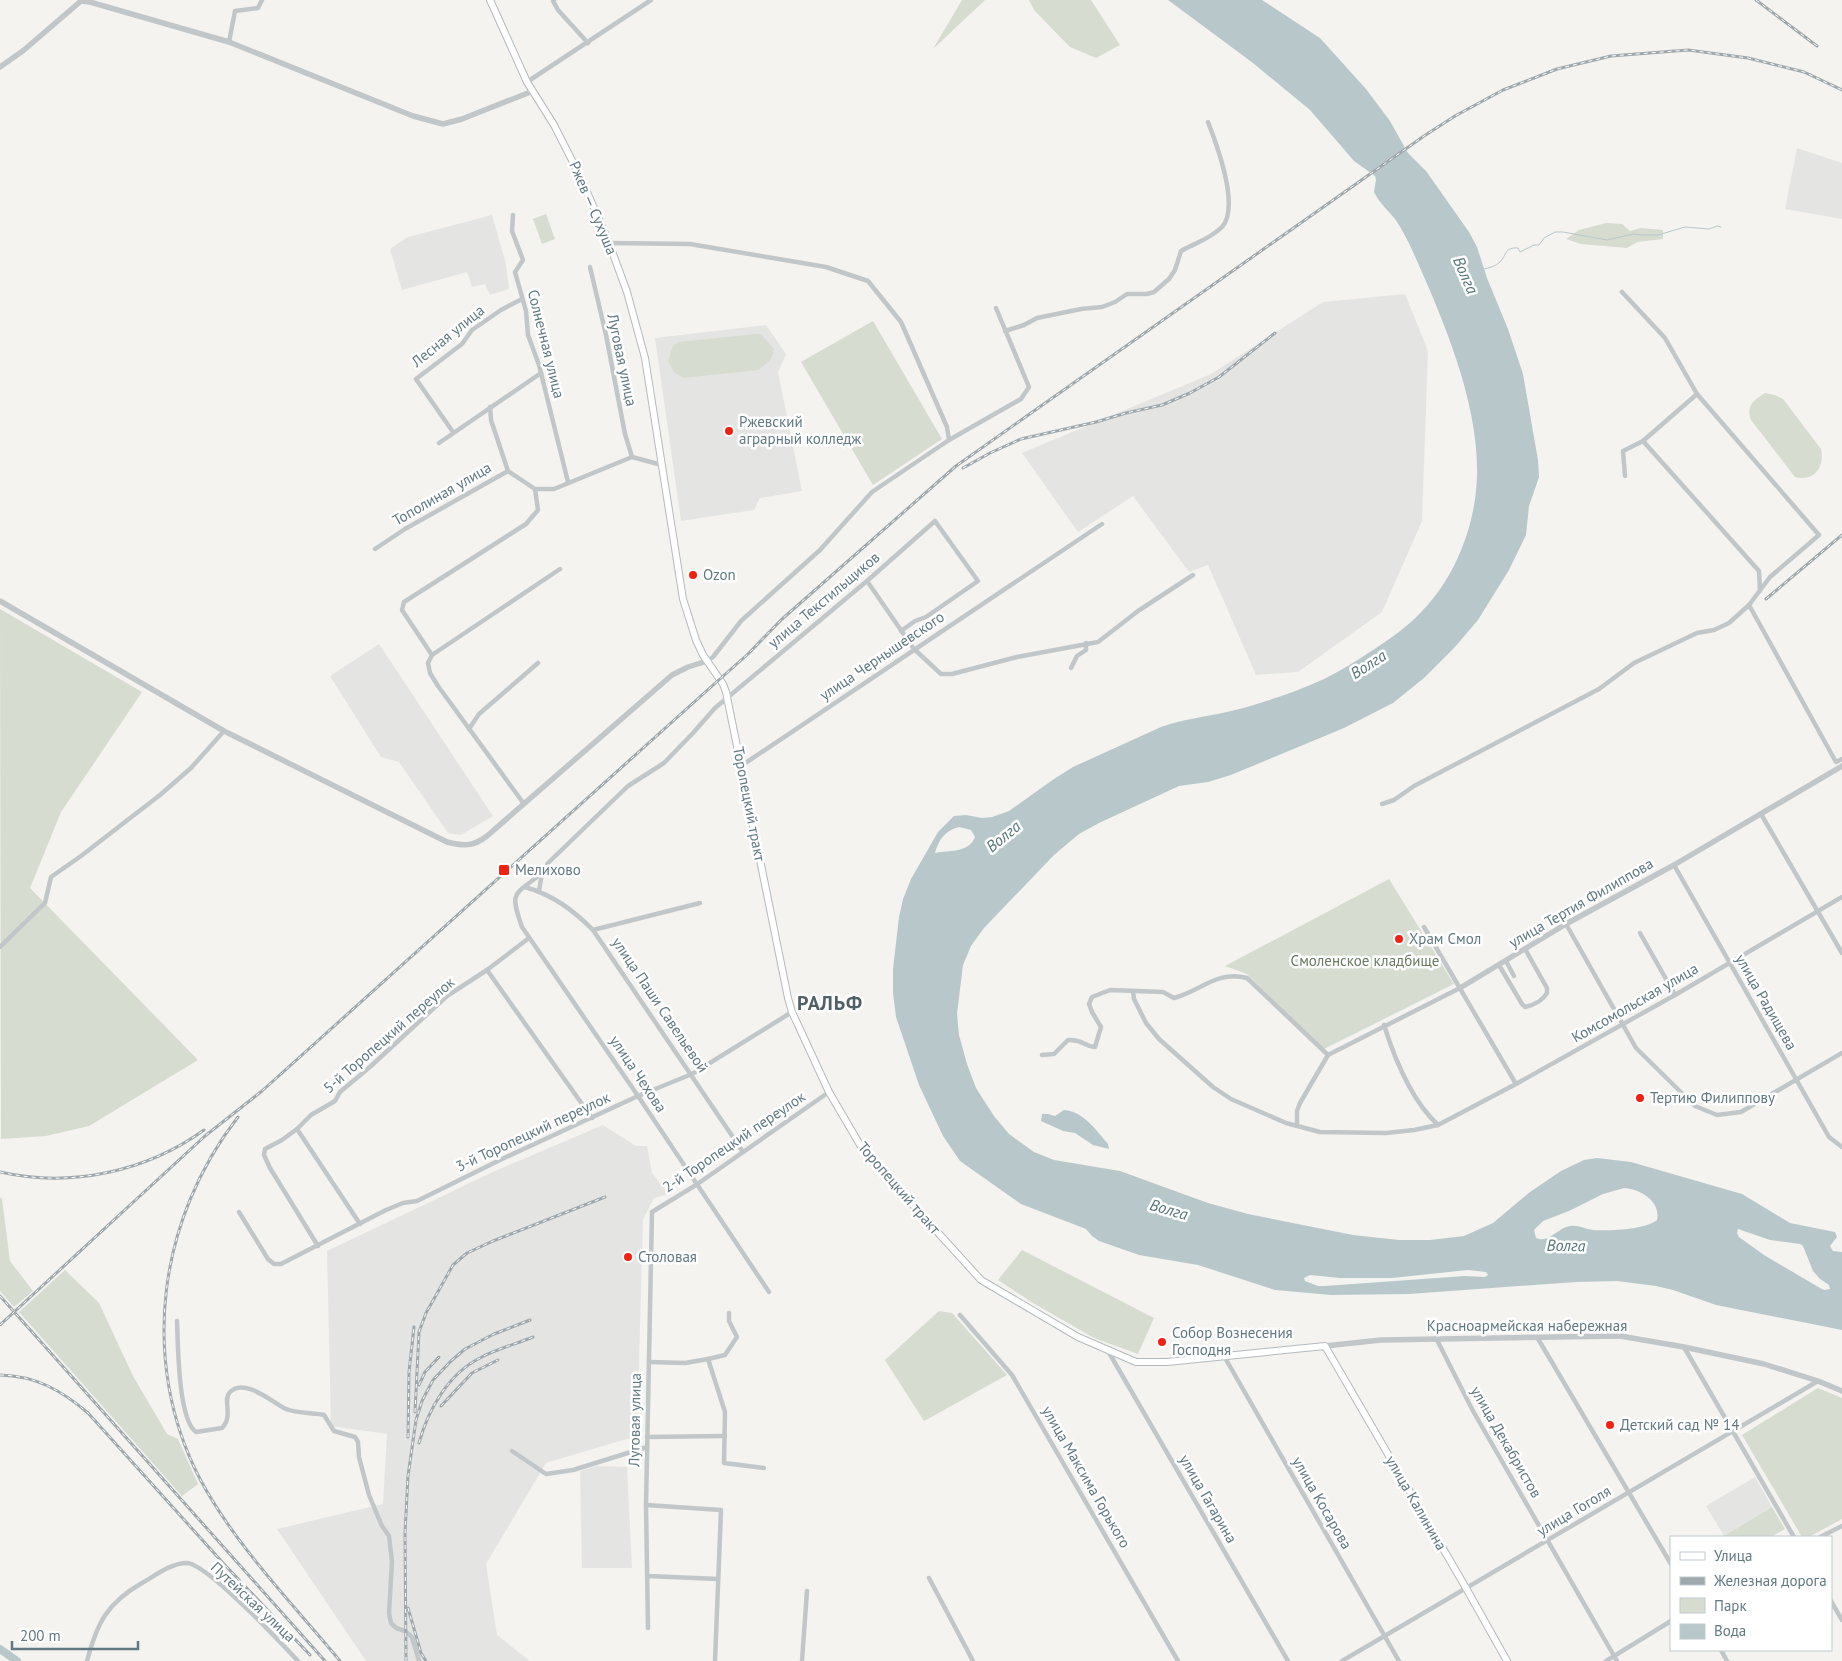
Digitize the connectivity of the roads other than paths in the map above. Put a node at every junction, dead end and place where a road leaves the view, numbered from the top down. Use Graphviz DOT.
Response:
graph roads {
  1 [pos="262,0"];
  2 [pos="490,0"];
  3 [pos="554,0"];
  4 [pos="652,0"];
  5 [pos="228,42"];
  6 [pos="588,43"];
  7 [pos="0,67"];
  8 [pos="527,82"];
  9 [pos="533,91"];
  10 [pos="1208,122"];
  11 [pos="513,215"];
  12 [pos="609,243"];
  13 [pos="590,267"];
  14 [pos="1622,292"];
  15 [pos="522,299"];
  16 [pos="996,308"];
  17 [pos="1005,331"];
  18 [pos="541,373"];
  19 [pos="1697,394"];
  20 [pos="490,407"];
  21 [pos="453,432"];
  22 [pos="949,440"];
  23 [pos="1643,441"];
  24 [pos="438,443"];
  25 [pos="632,457"];
  26 [pos="662,466"];
  27 [pos="508,471"];
  28 [pos="1625,476"];
  29 [pos="568,482"];
  30 [pos="535,489"];
  31 [pos="1102,524"];
  32 [pos="375,549"];
  33 [pos="560,569"];
  34 [pos="1193,576"];
  35 [pos="867,581"];
  36 [pos="1760,591"];
  37 [pos="0,601"];
  38 [pos="1749,605"];
  39 [pos="901,631"];
  40 [pos="1086,643"];
  41 [pos="914,649"];
  42 [pos="432,655"];
  43 [pos="707,661"];
  44 [pos="538,663"];
  45 [pos="1071,668"];
  46 [pos="728,697"];
  47 [pos="470,729"];
  48 [pos="224,731"];
  49 [pos="1842,759"];
  50 [pos="741,766"];
  51 [pos="1842,766"];
  52 [pos="524,804"];
  53 [pos="1382,804"];
  54 [pos="1761,814"];
  55 [pos="1674,865"];
  56 [pos="542,874"];
  57 [pos="525,887"];
  58 [pos="539,891"];
  59 [pos="1842,897"];
  60 [pos="700,903"];
  61 [pos="1817,911"];
  62 [pos="1566,924"];
  63 [pos="1424,927"];
  64 [pos="593,930"];
  65 [pos="1640,933"];
  66 [pos="529,938"];
  67 [pos="0,947"];
  68 [pos="1525,949"];
  69 [pos="1842,953"];
  70 [pos="1506,961"];
  71 [pos="1730,963"];
  72 [pos="1499,965"];
  73 [pos="487,970"];
  74 [pos="1514,976"];
  75 [pos="1460,988"];
  76 [pos="1133,991"];
  77 [pos="1675,995"];
  78 [pos="792,1012"];
  79 [pos="1624,1024"];
  80 [pos="1384,1025"];
  81 [pos="1842,1053"];
  82 [pos="1328,1054"];
  83 [pos="1042,1055"];
  84 [pos="692,1074"];
  85 [pos="1797,1079"];
  86 [pos="1516,1084"];
  87 [pos="829,1092"];
  88 [pos="638,1096"];
  89 [pos="592,1118"];
  90 [pos="1297,1124"];
  91 [pos="1438,1125"];
  92 [pos="297,1129"];
  93 [pos="1842,1147"];
  94 [pos="743,1152"];
  95 [pos="696,1185"];
  96 [pos="240,1212"];
  97 [pos="652,1212"];
  98 [pos="360,1224"];
  99 [pos="318,1246"];
  100 [pos="769,1292"];
  101 [pos="729,1313"];
  102 [pos="960,1315"];
  103 [pos="177,1321"];
  104 [pos="1538,1337"];
  105 [pos="1436,1338"];
  106 [pos="1324,1346"];
  107 [pos="1684,1347"];
  108 [pos="1108,1350"];
  109 [pos="1224,1356"];
  110 [pos="708,1359"];
  111 [pos="649,1362"];
  112 [pos="1818,1381"];
  113 [pos="1842,1391"];
  114 [pos="1733,1432"];
  115 [pos="725,1436"];
  116 [pos="647,1437"];
  117 [pos="648,1447"];
  118 [pos="512,1451"];
  119 [pos="764,1468"];
  120 [pos="1629,1492"];
  121 [pos="646,1505"];
  122 [pos="1842,1526"];
  123 [pos="1793,1536"];
  124 [pos="1822,1536"];
  125 [pos="1548,1541"];
  126 [pos="1670,1562"];
  127 [pos="648,1576"];
  128 [pos="929,1578"];
  129 [pos="718,1579"];
  130 [pos="1466,1588"];
  131 [pos="807,1591"];
  132 [pos="1832,1603"];
  133 [pos="1842,1620"];
  134 [pos="1670,1622"];
  135 [pos="648,1628"];
  136 [pos="1385,1636"];
  137 [pos="1614,1656"];
  138 [pos="87,1661"];
  139 [pos="298,1661"];
  140 [pos="418,1661"];
  141 [pos="714,1661"];
  142 [pos="802,1661"];
  143 [pos="973,1661"];
  144 [pos="1178,1661"];
  145 [pos="1288,1661"];
  146 [pos="1342,1661"];
  147 [pos="1399,1661"];
  148 [pos="1506,1661"];
  149 [pos="1606,1661"];
  150 [pos="1617,1661"];
  1 -- 5 [label="street"];
  2 -- 8 [label="main road, Ржев — Сухуша"];
  3 -- 6 [label="street"];
  4 -- 6 [label="street"];
  5 -- 7 [label="street"];
  5 -- 9 [label="street"];
  6 -- 8 [label="street"];
  8 -- 9 [label="main road, Ржев — Сухуша"];
  9 -- 12 [label="main road, Ржев — Сухуша"];
  10 -- 17 [label="street"];
  11 -- 15 [label="street, Солнечная улица"];
  12 -- 22 [label="street"];
  12 -- 26 [label="main road, Ржев — Сухуша"];
  13 -- 25 [label="street, Луговая улица"];
  14 -- 19 [label="street"];
  15 -- 18 [label="street, Солнечная улица"];
  15 -- 21 [label="street, Лесная улица"];
  16 -- 17 [label="street"];
  17 -- 22 [label="street"];
  18 -- 20 [label="street"];
  18 -- 29 [label="street, Солнечная улица"];
  19 -- 23 [label="street"];
  19 -- 36 [label="street"];
  20 -- 21 [label="street"];
  20 -- 27 [label="street"];
  21 -- 24 [label="street"];
  22 -- 43 [label="street"];
  23 -- 28 [label="street"];
  23 -- 36 [label="street"];
  25 -- 26 [label="street"];
  25 -- 29 [label="street"];
  26 -- 43 [label="main road"];
  27 -- 30 [label="street, Тополиная улица"];
  27 -- 32 [label="street, Тополиная улица"];
  29 -- 30 [label="street"];
  30 -- 42 [label="street"];
  31 -- 41 [label="street, улица Чернышевского"];
  33 -- 42 [label="street"];
  34 -- 40 [label="street"];
  35 -- 39 [label="street"];
  35 -- 39 [label="street, улица Текстильщиков"];
  35 -- 46 [label="street, улица Текстильщиков"];
  36 -- 38 [label="street"];
  37 -- 48 [label="street"];
  38 -- 49 [label="street"];
  38 -- 53 [label="street"];
  39 -- 41 [label="street"];
  40 -- 41 [label="street"];
  40 -- 45 [label="street"];
  41 -- 50 [label="street, улица Чернышевского"];
  42 -- 47 [label="street"];
  43 -- 46 [label="main road, Торопецкий тракт"];
  43 -- 52 [label="street"];
  44 -- 47 [label="street"];
  46 -- 50 [label="main road, Торопецкий тракт"];
  46 -- 56 [label="street"];
  47 -- 52 [label="street"];
  48 -- 52 [label="street"];
  48 -- 67 [label="street"];
  50 -- 78 [label="main road, Торопецкий тракт"];
  51 -- 54 [label="street, улица Тертия Филиппова"];
  54 -- 55 [label="street, улица Тертия Филиппова"];
  54 -- 61 [label="street"];
  55 -- 62 [label="street, улица Тертия Филиппова"];
  55 -- 71 [label="street, улица Радищева"];
  56 -- 57 [label="street, улица Чехова"];
  56 -- 58 [label="street"];
  57 -- 58 [label="street, улица Паши Савельевой"];
  57 -- 66 [label="street, улица Чехова"];
  58 -- 64 [label="street, улица Паши Савельевой"];
  59 -- 61 [label="street, Комсомольская улица"];
  60 -- 64 [label="street"];
  61 -- 69 [label="street"];
  61 -- 71 [label="street, Комсомольская улица"];
  62 -- 68 [label="street, улица Тертия Филиппова"];
  62 -- 79 [label="street"];
  63 -- 75 [label="street"];
  64 -- 84 [label="street, улица Паши Савельевой"];
  65 -- 77 [label="street"];
  66 -- 73 [label="street, 5-й Торопецкий переулок"];
  66 -- 88 [label="street, улица Чехова"];
  68 -- 70 [label="street, улица Тертия Филиппова"];
  68 -- 72 [label="street"];
  70 -- 72 [label="street, улица Тертия Филиппова"];
  70 -- 74 [label="street"];
  71 -- 77 [label="street, Комсомольская улица"];
  71 -- 85 [label="street, улица Радищева"];
  72 -- 75 [label="street, улица Тертия Филиппова"];
  73 -- 89 [label="street"];
  73 -- 92 [label="street, 5-й Торопецкий переулок"];
  75 -- 80 [label="street, улица Тертия Филиппова"];
  75 -- 86 [label="street"];
  76 -- 82 [label="street"];
  76 -- 83 [label="street"];
  76 -- 90 [label="street, Комсомольская улица"];
  77 -- 79 [label="street, Комсомольская улица"];
  78 -- 84 [label="street, 3-й Торопецкий переулок"];
  78 -- 87 [label="main road, Торопецкий тракт"];
  79 -- 85 [label="street"];
  79 -- 86 [label="street, Комсомольская улица"];
  80 -- 82 [label="street, улица Тертия Филиппова"];
  80 -- 91 [label="street"];
  81 -- 85 [label="street"];
  82 -- 90 [label="street"];
  84 -- 88 [label="street, 3-й Торопецкий переулок"];
  84 -- 94 [label="street, улица Паши Савельевой"];
  85 -- 93 [label="street, улица Радищева"];
  86 -- 91 [label="street, Комсомольская улица"];
  87 -- 94 [label="street, 2-й Торопецкий переулок"];
  87 -- 108 [label="main road, Торопецкий тракт"];
  88 -- 89 [label="street, 3-й Торопецкий переулок"];
  88 -- 95 [label="street, улица Чехова"];
  89 -- 98 [label="street, 3-й Торопецкий переулок"];
  90 -- 91 [label="street, Комсомольская улица"];
  92 -- 98 [label="street"];
  92 -- 99 [label="street, 5-й Торопецкий переулок"];
  94 -- 95 [label="street, 2-й Торопецкий переулок"];
  95 -- 97 [label="street, 2-й Торопецкий переулок"];
  95 -- 100 [label="street, улица Чехова"];
  96 -- 99 [label="street, 3-й Торопецкий переулок"];
  97 -- 111 [label="street, Луговая улица"];
  98 -- 99 [label="street, 3-й Торопецкий переулок"];
  101 -- 110 [label="street"];
  102 -- 144 [label="street, улица Максима Горького"];
  103 -- 140 [label="street"];
  104 -- 105 [label="street, Красноармейская набережная"];
  104 -- 107 [label="street, Красноармейская набережная"];
  104 -- 120 [label="street"];
  105 -- 106 [label="street, Красноармейская набережная"];
  105 -- 125 [label="street, улица Декабристов"];
  106 -- 109 [label="main road, Торопецкий тракт"];
  106 -- 130 [label="main road, улица Калинина"];
  107 -- 112 [label="street, Красноармейская набережная"];
  107 -- 114 [label="street"];
  108 -- 109 [label="main road, Торопецкий тракт"];
  108 -- 145 [label="street, улица Гагарина"];
  109 -- 136 [label="street, улица Косарова"];
  110 -- 111 [label="street"];
  110 -- 115 [label="street"];
  111 -- 116 [label="street, Луговая улица"];
  112 -- 113 [label="street, Красноармейская набережная"];
  112 -- 114 [label="street, улица Гоголя"];
  114 -- 120 [label="street, улица Гоголя"];
  114 -- 123 [label="street"];
  115 -- 116 [label="street"];
  115 -- 119 [label="street"];
  116 -- 117 [label="street, Луговая улица"];
  117 -- 118 [label="street"];
  117 -- 121 [label="street, Луговая улица"];
  120 -- 125 [label="street, улица Гоголя"];
  120 -- 126 [label="street"];
  121 -- 127 [label="street, Луговая улица"];
  121 -- 129 [label="street"];
  122 -- 124 [label="street"];
  125 -- 130 [label="street, улица Гоголя"];
  125 -- 137 [label="street, улица Декабристов"];
  127 -- 129 [label="street"];
  127 -- 135 [label="street, Луговая улица"];
  128 -- 143 [label="street"];
  129 -- 141 [label="street"];
  130 -- 136 [label="street, улица Гоголя"];
  130 -- 148 [label="main road, улица Калинина"];
  131 -- 142 [label="street"];
  132 -- 133 [label="street"];
  134 -- 137 [label="street"];
  136 -- 146 [label="street, улица Гоголя"];
  136 -- 147 [label="street, улица Косарова"];
  137 -- 149 [label="street"];
  137 -- 150 [label="street, улица Декабристов"];
  138 -- 139 [label="street, Путейская улица"];
}
